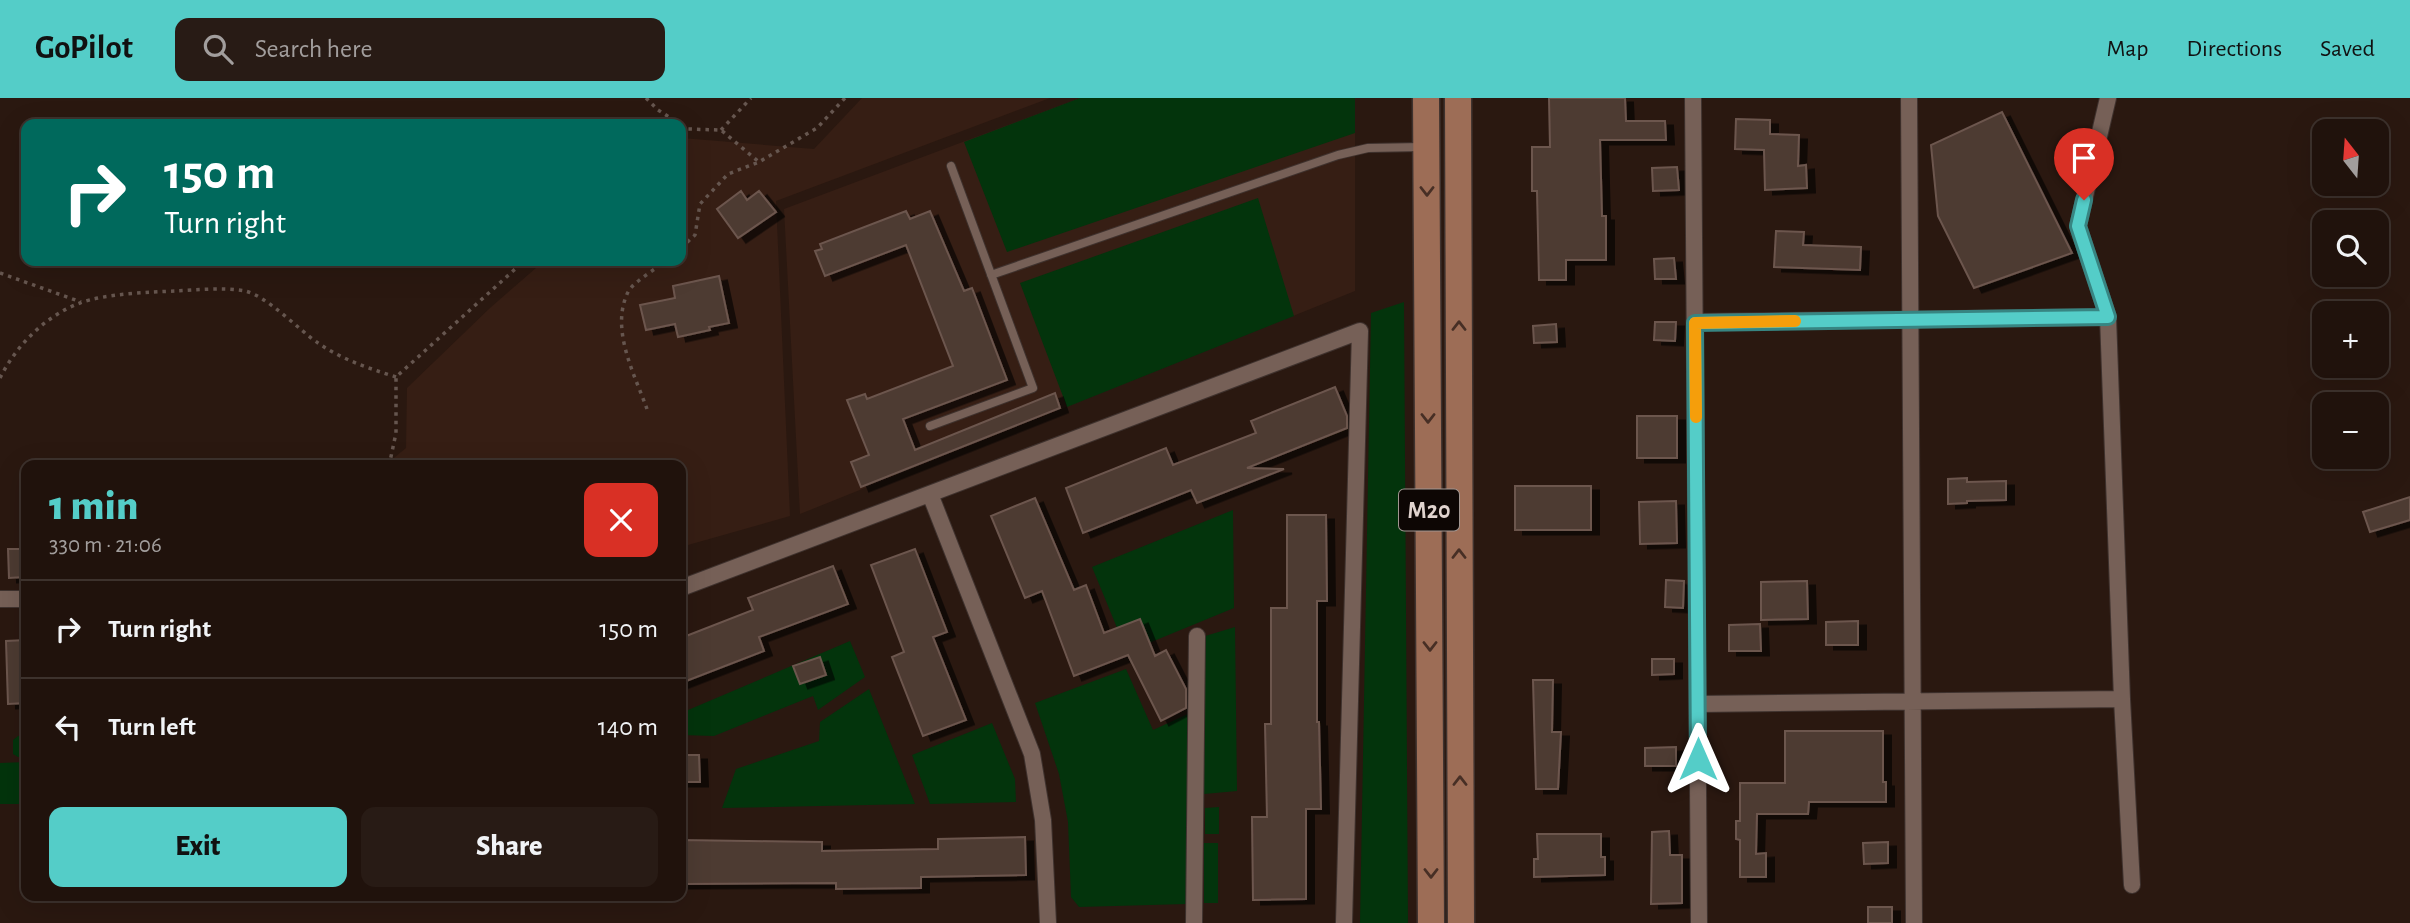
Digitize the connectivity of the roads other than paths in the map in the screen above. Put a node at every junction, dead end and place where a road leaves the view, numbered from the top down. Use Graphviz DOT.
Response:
graph roads {
  1 [pos="1426,98"];
  2 [pos="1458,98"];
  3 [pos="1693,98"];
  4 [pos="1909,98"];
  5 [pos="2108,98"];
  6 [pos="1427,147"];
  7 [pos="951,166"];
  8 [pos="991,275"];
  9 [pos="2108,317"];
  10 [pos="1911,320"];
  11 [pos="1695,323"];
  12 [pos="930,426"];
  13 [pos="930,494"];
  14 [pos="686,586"];
  15 [pos="21,598"];
  16 [pos="0,599"];
  17 [pos="1197,636"];
  18 [pos="2122,699"];
  19 [pos="1914,702"];
  20 [pos="1698,705"];
  21 [pos="2132,885"];
  22 [pos="1048,923"];
  23 [pos="1194,923"];
  24 [pos="1344,923"];
  25 [pos="1431,923"];
  26 [pos="1461,923"];
  27 [pos="1699,923"];
  28 [pos="1914,923"];
  1 -- 6 [label="main road, M20"];
  26 -- 2 [label="main road, M20, one-way"];
  3 -- 11 [label="street"];
  4 -- 10 [label="street"];
  5 -- 9 [label="street"];
  6 -- 8 [label="lane"];
  6 -- 25 [label="main road, M20, one-way"];
  7 -- 8 [label="lane"];
  8 -- 12 [label="lane"];
  9 -- 10 [label="street"];
  9 -- 18 [label="street"];
  10 -- 11 [label="street"];
  10 -- 19 [label="street"];
  11 -- 20 [label="street"];
  13 -- 14 [label="street"];
  13 -- 22 [label="street"];
  13 -- 24 [label="street"];
  15 -- 16 [label="street"];
  17 -- 23 [label="street"];
  18 -- 19 [label="street"];
  18 -- 21 [label="street"];
  19 -- 20 [label="street"];
  19 -- 28 [label="street"];
  20 -- 27 [label="street"];
}
